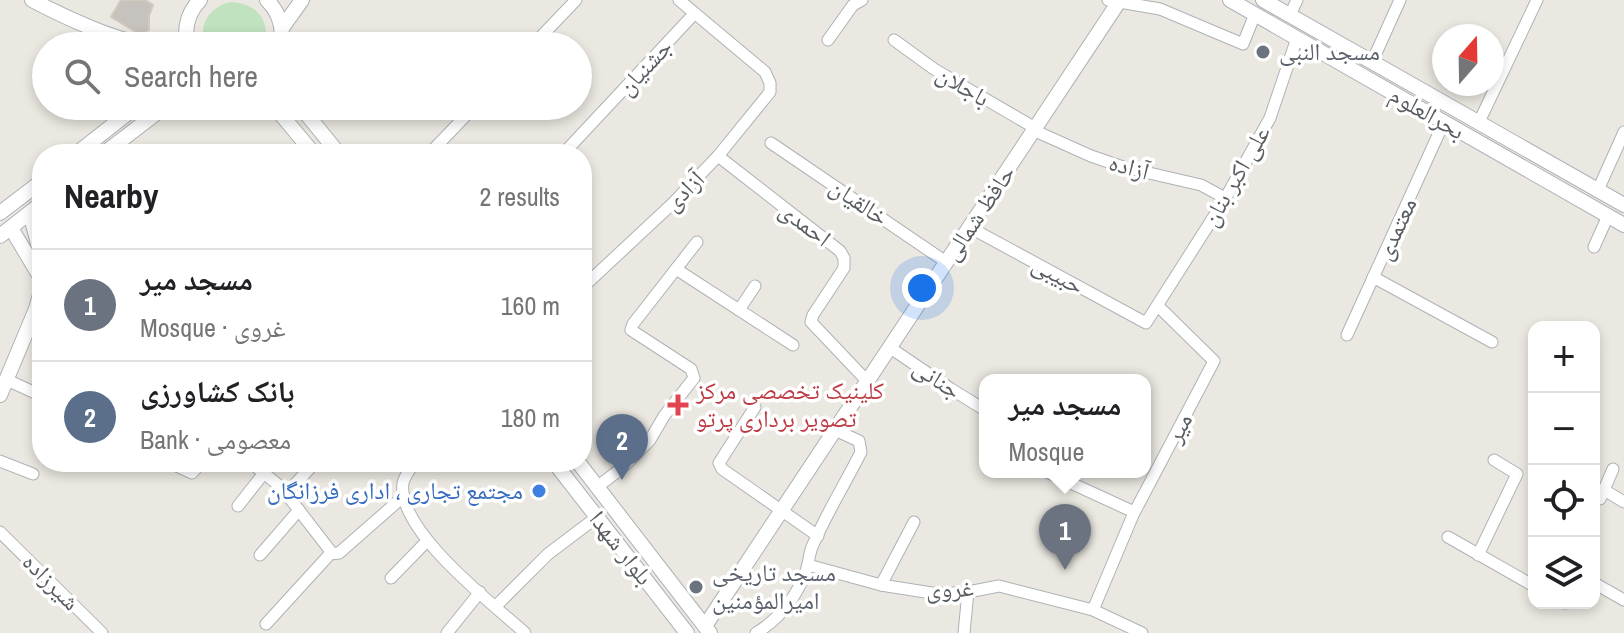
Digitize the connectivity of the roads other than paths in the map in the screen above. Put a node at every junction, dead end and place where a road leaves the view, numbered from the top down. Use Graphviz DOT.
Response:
graph roads {
  1 [pos="32,0"];
  2 [pos="267,0"];
  3 [pos="302,0"];
  4 [pos="576,0"];
  5 [pos="679,0"];
  6 [pos="862,0"];
  7 [pos="1230,0"];
  8 [pos="1263,0"];
  9 [pos="1297,0"];
  10 [pos="1400,0"];
  11 [pos="1537,0"];
  12 [pos="1115,1"];
  13 [pos="196,2"];
  14 [pos="694,14"];
  15 [pos="1255,14"];
  16 [pos="1290,15"];
  17 [pos="282,28"];
  18 [pos="104,32"];
  19 [pos="186,32"];
  20 [pos="282,32"];
  21 [pos="545,32"];
  22 [pos="1297,38"];
  23 [pos="828,40"];
  24 [pos="894,40"];
  25 [pos="1372,62"];
  26 [pos="119,120"];
  27 [pos="148,120"];
  28 [pos="286,120"];
  29 [pos="311,120"];
  30 [pos="462,120"];
  31 [pos="1444,122"];
  32 [pos="1479,122"];
  33 [pos="1034,129"];
  34 [pos="1624,132"];
  35 [pos="119,142"];
  36 [pos="771,143"];
  37 [pos="89,144"];
  38 [pos="116,144"];
  39 [pos="306,144"];
  40 [pos="331,144"];
  41 [pos="439,144"];
  42 [pos="572,144"];
  43 [pos="718,156"];
  44 [pos="32,189"];
  45 [pos="1598,190"];
  46 [pos="1225,198"];
  47 [pos="1624,205"];
  48 [pos="0,213"];
  49 [pos="30,213"];
  50 [pos="1608,216"];
  51 [pos="32,221"];
  52 [pos="1624,225"];
  53 [pos="969,227"];
  54 [pos="6,232"];
  55 [pos="697,242"];
  56 [pos="1594,247"];
  57 [pos="946,262"];
  58 [pos="32,267"];
  59 [pos="676,269"];
  60 [pos="1373,277"];
  61 [pos="592,279"];
  62 [pos="755,286"];
  63 [pos="1158,306"];
  64 [pos="739,310"];
  65 [pos="32,319"];
  66 [pos="1146,323"];
  67 [pos="1347,335"];
  68 [pos="1492,342"];
  69 [pos="793,345"];
  70 [pos="889,347"];
  71 [pos="7,380"];
  72 [pos="867,381"];
  73 [pos="32,391"];
  74 [pos="0,395"];
  75 [pos="979,406"];
  76 [pos="755,407"];
  77 [pos="835,430"];
  78 [pos="1494,460"];
  79 [pos="0,461"];
  80 [pos="1613,469"];
  81 [pos="306,472"];
  82 [pos="408,472"];
  83 [pos="562,472"];
  84 [pos="586,472"];
  85 [pos="264,473"];
  86 [pos="33,474"];
  87 [pos="1060,478"];
  88 [pos="597,487"];
  89 [pos="286,494"];
  90 [pos="404,496"];
  91 [pos="1624,502"];
  92 [pos="238,506"];
  93 [pos="299,510"];
  94 [pos="781,511"];
  95 [pos="1134,512"];
  96 [pos="597,517"];
  97 [pos="914,522"];
  98 [pos="0,532"];
  99 [pos="818,536"];
  100 [pos="1448,537"];
  101 [pos="427,541"];
  102 [pos="332,553"];
  103 [pos="260,555"];
  104 [pos="1478,555"];
  105 [pos="808,565"];
  106 [pos="391,578"];
  107 [pos="1528,583"];
  108 [pos="881,585"];
  109 [pos="1600,586"];
  110 [pos="480,592"];
  111 [pos="968,592"];
  112 [pos="1624,600"];
  113 [pos="496,606"];
  114 [pos="1093,610"];
  115 [pos="266,624"];
  116 [pos="707,630"];
  117 [pos="684,632"];
  118 [pos="102,633"];
  119 [pos="447,633"];
  120 [pos="525,633"];
  121 [pos="756,633"];
  122 [pos="964,633"];
  123 [pos="1142,633"];
  1 -- 18 [label="main road"];
  2 -- 17 [label="main road"];
  3 -- 17 [label="main road"];
  4 -- 21 [label="street"];
  5 -- 14 [label="street"];
  6 -- 23 [label="street"];
  7 -- 15 [label="main road, بحرالعلوم"];
  8 -- 16 [label="main road, بحرالعلوم"];
  9 -- 16 [label="street"];
  10 -- 25 [label="street"];
  11 -- 32 [label="street"];
  12 -- 15 [label="street"];
  12 -- 33 [label="main road, حافظ شمالی"];
  13 -- 19 [label="main road"];
  14 -- 42 [label="street, جشنیان"];
  14 -- 43 [label="street, آزادی"];
  15 -- 22 [label="main road, بحرالعلوم"];
  16 -- 25 [label="main road, بحرالعلوم"];
  17 -- 20 [label="main road"];
  22 -- 31 [label="main road, بحرالعلوم"];
  22 -- 46 [label="street, علی اکبر بنان"];
  24 -- 33 [label="street, باجلان"];
  25 -- 32 [label="main road, بحرالعلوم"];
  26 -- 37 [label="main road"];
  27 -- 35 [label="main road"];
  28 -- 39 [label="main road"];
  29 -- 40 [label="main road"];
  30 -- 41 [label="street"];
  31 -- 50 [label="main road, بحرالعلوم"];
  31 -- 60 [label="street, معتمدی"];
  32 -- 45 [label="main road, بحرالعلوم"];
  33 -- 46 [label="street, آزاده"];
  33 -- 53 [label="main road, حافظ شمالی"];
  34 -- 45 [label="street"];
  35 -- 38 [label="main road"];
  36 -- 57 [label="street, خالقیان"];
  43 -- 61 [label="street, آزادی"];
  43 -- 72 [label="street, احمدی"];
  44 -- 48 [label="main road"];
  45 -- 47 [label="main road, بحرالعلوم"];
  46 -- 63 [label="street, علی اکبر بنان"];
  49 -- 51 [label="main road"];
  49 -- 54 [label="main road"];
  50 -- 52 [label="main road, بحرالعلوم"];
  50 -- 56 [label="street"];
  53 -- 57 [label="main road, حافظ شمالی"];
  53 -- 66 [label="street, حبیبی"];
  54 -- 58 [label="main road"];
  55 -- 59 [label="street"];
  57 -- 70 [label="main road, حافظ شمالی"];
  59 -- 64 [label="street"];
  59 -- 88 [label="street"];
  60 -- 67 [label="street, معتمدی"];
  60 -- 68 [label="street"];
  62 -- 64 [label="street"];
  63 -- 66 [label="street, علی اکبر بنان"];
  63 -- 95 [label="street, میر"];
  64 -- 69 [label="street"];
  65 -- 71 [label="main road"];
  70 -- 72 [label="main road, حافظ شمالی"];
  70 -- 75 [label="street, جنانی"];
  71 -- 73 [label="street"];
  71 -- 74 [label="main road"];
  72 -- 77 [label="main road, حافظ شمالی"];
  76 -- 94 [label="street"];
  77 -- 94 [label="main road, حافظ شمالی"];
  77 -- 99 [label="street"];
  78 -- 104 [label="street"];
  79 -- 86 [label="street"];
  80 -- 91 [label="street"];
  81 -- 89 [label="street"];
  82 -- 90 [label="street"];
  83 -- 96 [label="main road, بلوار شهدا"];
  84 -- 88 [label="main road, بلوار شهدا"];
  85 -- 89 [label="street"];
  85 -- 92 [label="street"];
  87 -- 95 [label="street"];
  88 -- 116 [label="main road, بلوار شهدا"];
  89 -- 93 [label="street"];
  90 -- 101 [label="street"];
  90 -- 102 [label="street"];
  93 -- 102 [label="street"];
  93 -- 103 [label="street"];
  94 -- 99 [label="street"];
  94 -- 116 [label="main road, حافظ شمالی"];
  95 -- 114 [label="street, میر"];
  96 -- 113 [label="street"];
  96 -- 117 [label="main road, بلوار شهدا"];
  97 -- 108 [label="street"];
  98 -- 118 [label="street, شیرزاده"];
  99 -- 105 [label="street"];
  100 -- 104 [label="street"];
  101 -- 106 [label="street"];
  101 -- 110 [label="street"];
  102 -- 115 [label="street"];
  104 -- 107 [label="street"];
  105 -- 108 [label="street, غروی"];
  105 -- 121 [label="street"];
  108 -- 111 [label="street, غروی"];
  109 -- 112 [label="street"];
  110 -- 113 [label="street"];
  110 -- 119 [label="street"];
  111 -- 114 [label="street, غروی"];
  111 -- 122 [label="street"];
  113 -- 120 [label="street"];
  114 -- 123 [label="street, غروی"];
  116 -- 117 [label="main road"];
}
